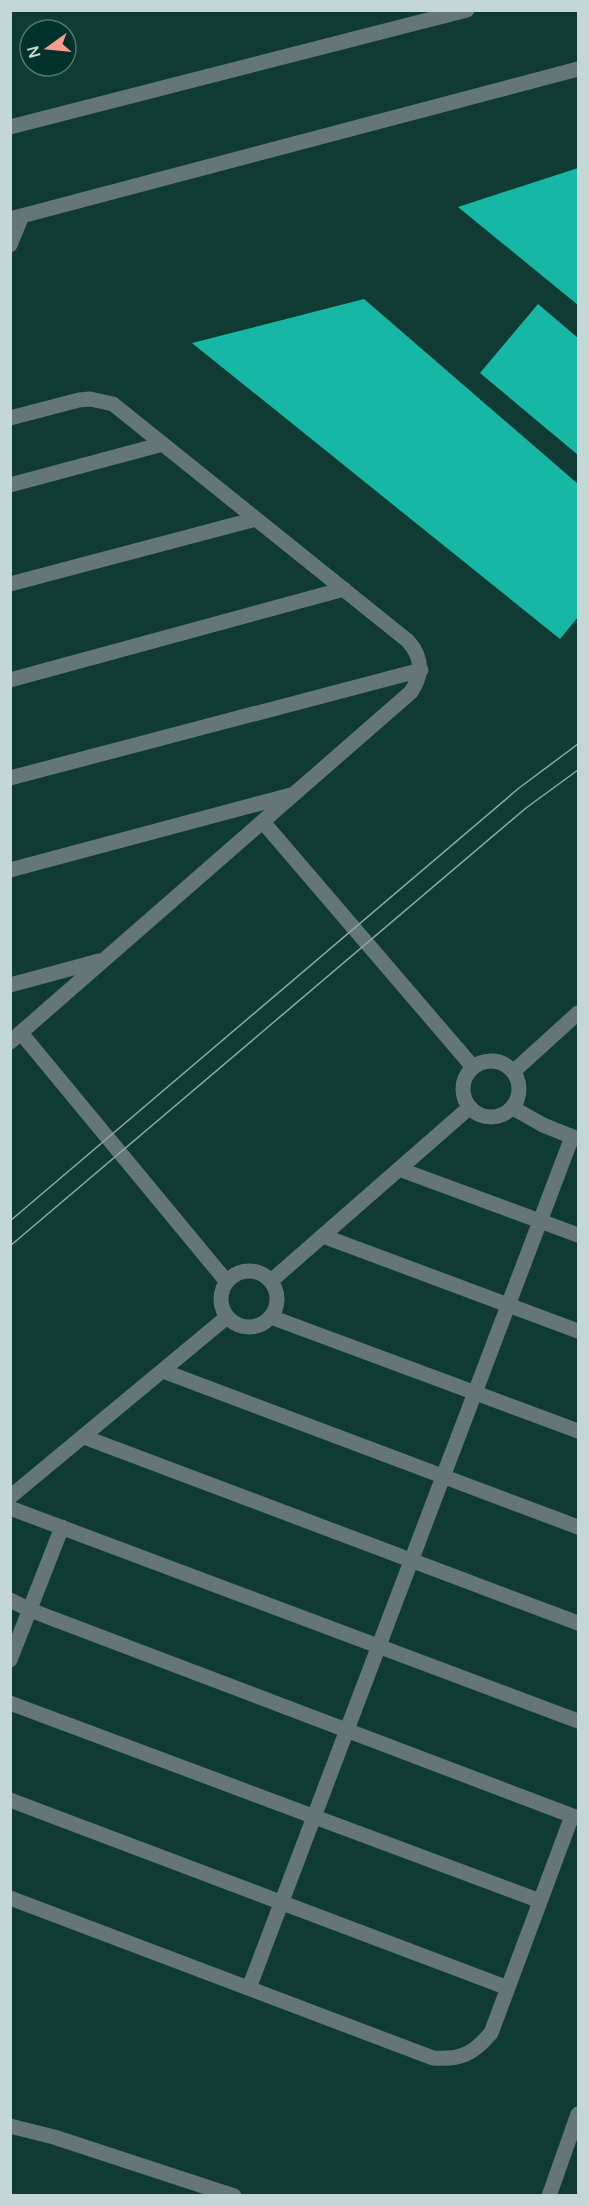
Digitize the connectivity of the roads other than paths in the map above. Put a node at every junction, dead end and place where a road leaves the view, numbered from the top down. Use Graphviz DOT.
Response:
graph roads {
  1 [pos="466,10"];
  2 [pos="579,69"];
  3 [pos="10,127"];
  4 [pos="16,217"];
  5 [pos="10,245"];
  6 [pos="10,418"];
  7 [pos="163,444"];
  8 [pos="10,485"];
  9 [pos="256,519"];
  10 [pos="10,584"];
  11 [pos="344,590"];
  12 [pos="421,670"];
  13 [pos="10,680"];
  14 [pos="10,778"];
  15 [pos="297,793"];
  16 [pos="264,822"];
  17 [pos="10,870"];
  18 [pos="105,960"];
  19 [pos="10,985"];
  20 [pos="579,1013"];
  21 [pos="16,1037"];
  22 [pos="473,1067"];
  23 [pos="514,1071"];
  24 [pos="470,1107"];
  25 [pos="513,1108"];
  26 [pos="575,1138"];
  27 [pos="399,1169"];
  28 [pos="542,1221"];
  29 [pos="579,1235"];
  30 [pos="322,1236"];
  31 [pos="271,1281"];
  32 [pos="226,1282"];
  33 [pos="510,1305"];
  34 [pos="227,1317"];
  35 [pos="272,1317"];
  36 [pos="579,1331"];
  37 [pos="163,1371"];
  38 [pos="476,1393"];
  39 [pos="579,1431"];
  40 [pos="84,1437"];
  41 [pos="444,1477"];
  42 [pos="10,1497"];
  43 [pos="10,1508"];
  44 [pos="62,1527"];
  45 [pos="579,1527"];
  46 [pos="412,1561"];
  47 [pos="10,1600"];
  48 [pos="30,1610"];
  49 [pos="579,1623"];
  50 [pos="380,1646"];
  51 [pos="10,1660"];
  52 [pos="10,1703"];
  53 [pos="579,1721"];
  54 [pos="347,1730"];
  55 [pos="10,1800"];
  56 [pos="315,1817"];
  57 [pos="575,1817"];
  58 [pos="10,1898"];
  59 [pos="540,1901"];
  60 [pos="282,1903"];
  61 [pos="249,1988"];
  62 [pos="508,1988"];
  63 [pos="579,2114"];
  64 [pos="10,2126"];
  65 [pos="234,2196"];
  66 [pos="549,2196"];
  1 -- 3 [label="street"];
  2 -- 4 [label="street"];
  4 -- 5 [label="street"];
  6 -- 7 [label="street"];
  7 -- 8 [label="street"];
  7 -- 9 [label="street"];
  9 -- 10 [label="street"];
  9 -- 11 [label="street"];
  11 -- 12 [label="street"];
  11 -- 13 [label="street"];
  12 -- 14 [label="street"];
  12 -- 15 [label="street"];
  15 -- 16 [label="street"];
  15 -- 17 [label="street"];
  16 -- 18 [label="street"];
  16 -- 22 [label="street"];
  18 -- 19 [label="street"];
  18 -- 21 [label="street"];
  20 -- 23 [label="street"];
  21 -- 32 [label="street"];
  22 -- 23 [label="street"];
  22 -- 24 [label="street"];
  23 -- 25 [label="street"];
  24 -- 25 [label="street"];
  24 -- 27 [label="street"];
  25 -- 26 [label="street"];
  26 -- 28 [label="street"];
  27 -- 28 [label="street"];
  27 -- 30 [label="street"];
  28 -- 29 [label="street"];
  28 -- 33 [label="street"];
  30 -- 31 [label="street"];
  30 -- 33 [label="street"];
  31 -- 32 [label="street"];
  31 -- 35 [label="street"];
  32 -- 34 [label="street"];
  33 -- 36 [label="street"];
  33 -- 38 [label="street"];
  34 -- 35 [label="street"];
  34 -- 37 [label="street"];
  35 -- 38 [label="street"];
  37 -- 40 [label="street"];
  37 -- 41 [label="street"];
  38 -- 39 [label="street"];
  38 -- 41 [label="street"];
  40 -- 42 [label="street"];
  40 -- 46 [label="street"];
  41 -- 45 [label="street"];
  41 -- 46 [label="street"];
  43 -- 44 [label="street"];
  44 -- 48 [label="street"];
  44 -- 50 [label="street"];
  46 -- 49 [label="street"];
  46 -- 50 [label="street"];
  47 -- 48 [label="street"];
  48 -- 51 [label="street"];
  48 -- 54 [label="street"];
  50 -- 53 [label="street"];
  50 -- 54 [label="street"];
  52 -- 56 [label="street"];
  54 -- 56 [label="street"];
  54 -- 57 [label="street"];
  55 -- 60 [label="street"];
  56 -- 59 [label="street"];
  56 -- 60 [label="street"];
  57 -- 59 [label="street"];
  58 -- 61 [label="street"];
  59 -- 62 [label="street"];
  60 -- 61 [label="street"];
  60 -- 62 [label="street"];
  61 -- 62 [label="street"];
  63 -- 66 [label="street"];
  64 -- 65 [label="street"];
}
